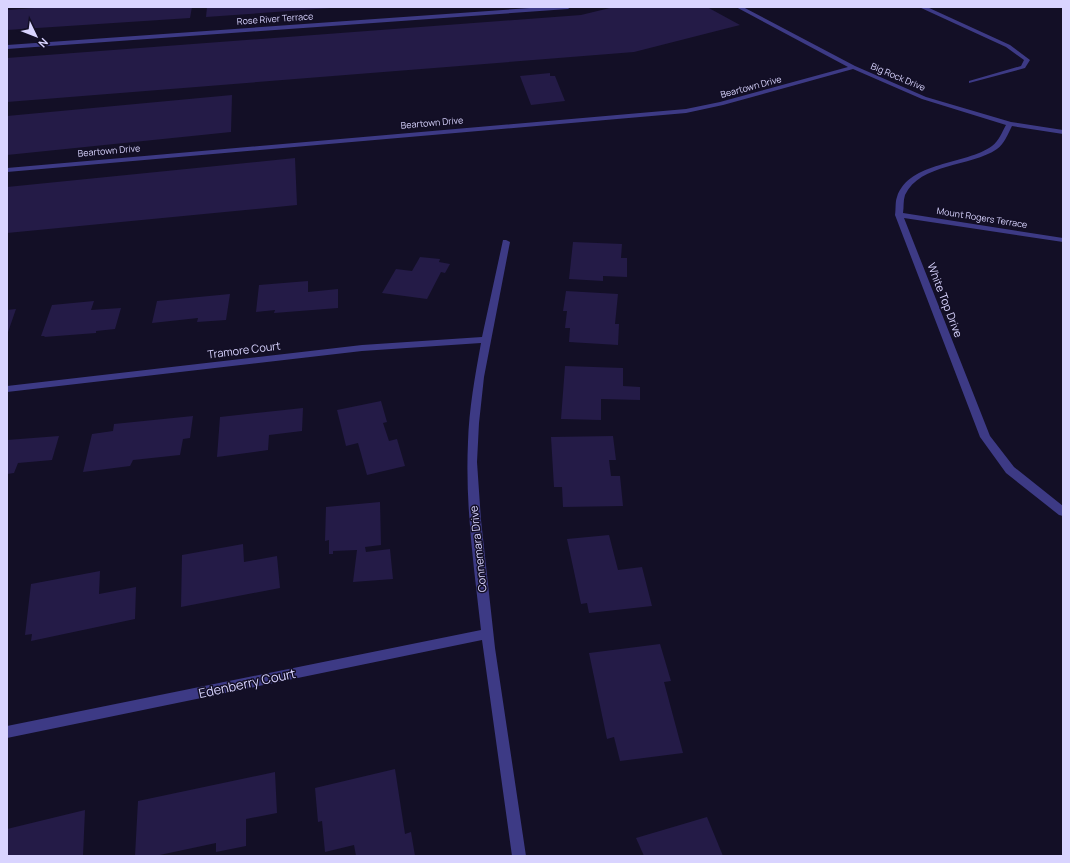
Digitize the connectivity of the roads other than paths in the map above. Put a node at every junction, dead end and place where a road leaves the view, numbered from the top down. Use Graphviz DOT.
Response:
graph roads {
  1 [pos="568,7"];
  2 [pos="739,7"];
  3 [pos="922,7"];
  4 [pos="7,47"];
  5 [pos="853,67"];
  6 [pos="971,82"];
  7 [pos="1010,124"];
  8 [pos="1063,132"];
  9 [pos="7,170"];
  10 [pos="899,215"];
  11 [pos="1063,240"];
  12 [pos="506,242"];
  13 [pos="485,340"];
  14 [pos="7,389"];
  15 [pos="1063,512"];
  16 [pos="487,634"];
  17 [pos="7,732"];
  18 [pos="519,856"];
  1 -- 4 [label="street, Rose River Terrace"];
  2 -- 5 [label="street, Big Rock Drive"];
  3 -- 6 [label="street"];
  5 -- 7 [label="street, Big Rock Drive"];
  5 -- 9 [label="street, Beartown Drive"];
  7 -- 8 [label="street, Big Rock Drive"];
  7 -- 10 [label="street, White Top Drive"];
  10 -- 11 [label="street, Mount Rogers Terrace"];
  10 -- 15 [label="street, White Top Drive"];
  12 -- 13 [label="street, Connemara Drive"];
  13 -- 14 [label="street, Tramore Court"];
  13 -- 16 [label="street, Connemara Drive"];
  16 -- 17 [label="street, Edenberry Court"];
  16 -- 18 [label="street, Connemara Drive"];
}
